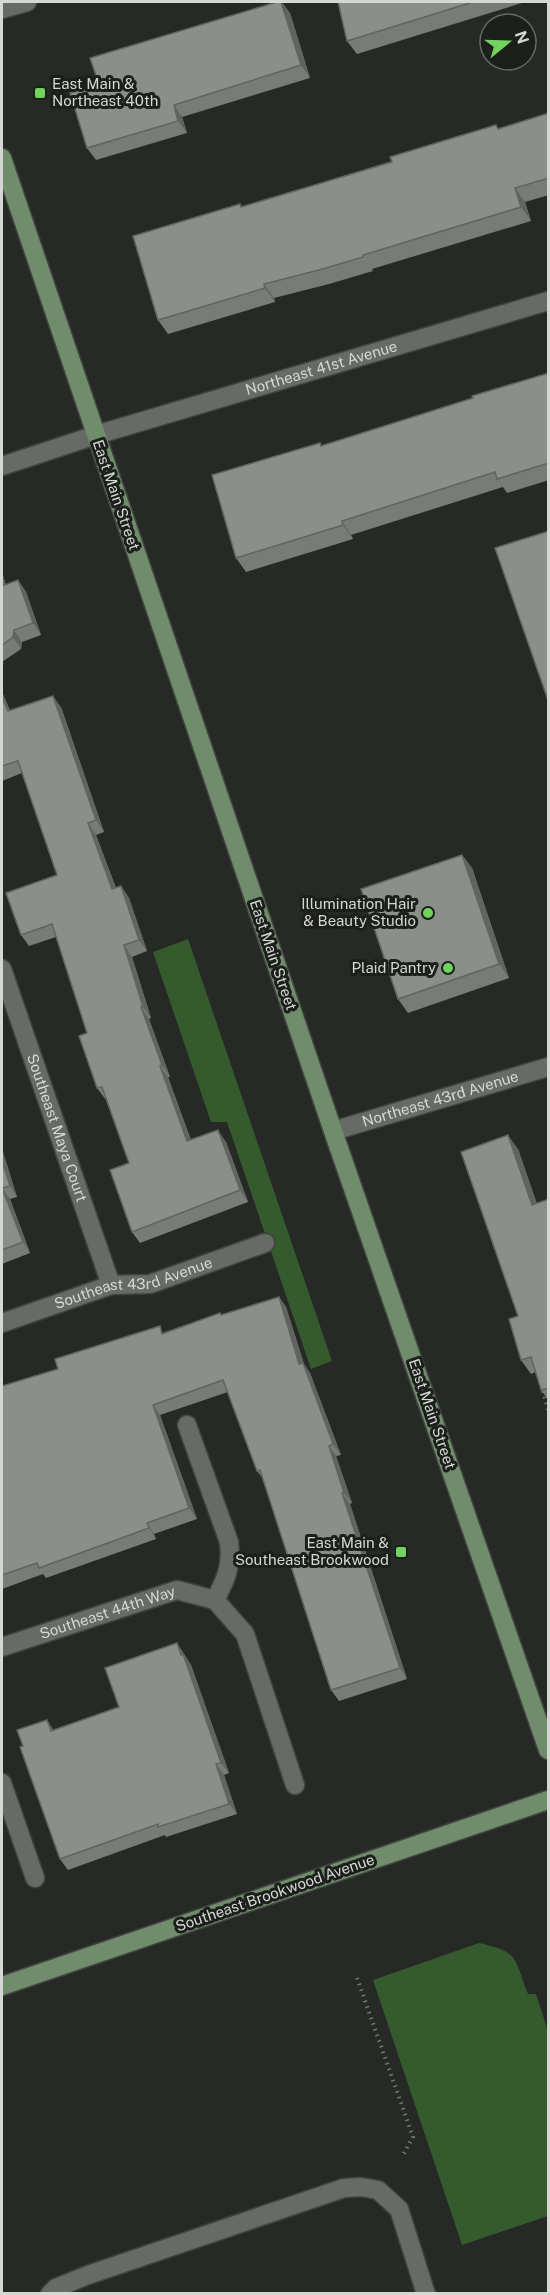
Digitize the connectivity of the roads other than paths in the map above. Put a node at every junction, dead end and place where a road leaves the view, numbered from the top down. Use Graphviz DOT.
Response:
graph roads {
  1 [pos="27,2"];
  2 [pos="2,9"];
  3 [pos="2,158"];
  4 [pos="549,301"];
  5 [pos="96,435"];
  6 [pos="2,466"];
  7 [pos="2,969"];
  8 [pos="549,1067"];
  9 [pos="333,1131"];
  10 [pos="265,1243"];
  11 [pos="111,1285"];
  12 [pos="2,1323"];
  13 [pos="187,1425"];
  14 [pos="214,1600"];
  15 [pos="2,1647"];
  16 [pos="549,1750"];
  17 [pos="2,1783"];
  18 [pos="295,1785"];
  19 [pos="549,1800"];
  20 [pos="35,1878"];
  21 [pos="2,1986"];
  22 [pos="50,2294"];
  23 [pos="426,2294"];
  1 -- 2 [label="street"];
  3 -- 5 [label="main road, East Main Street"];
  4 -- 5 [label="street, Northeast 41st Avenue"];
  5 -- 6 [label="street, Northeast 41st Avenue"];
  5 -- 9 [label="main road, East Main Street"];
  7 -- 11 [label="street, Southeast Maya Court"];
  8 -- 9 [label="street, Northeast 43rd Avenue"];
  9 -- 16 [label="main road, East Main Street"];
  10 -- 11 [label="street, Southeast 43rd Avenue"];
  11 -- 12 [label="street, Southeast 43rd Avenue"];
  13 -- 14 [label="street"];
  14 -- 15 [label="street, Southeast 44th Way"];
  14 -- 18 [label="street"];
  17 -- 20 [label="street"];
  19 -- 21 [label="main road, Southeast Brookwood Avenue"];
  22 -- 23 [label="street"];
}
